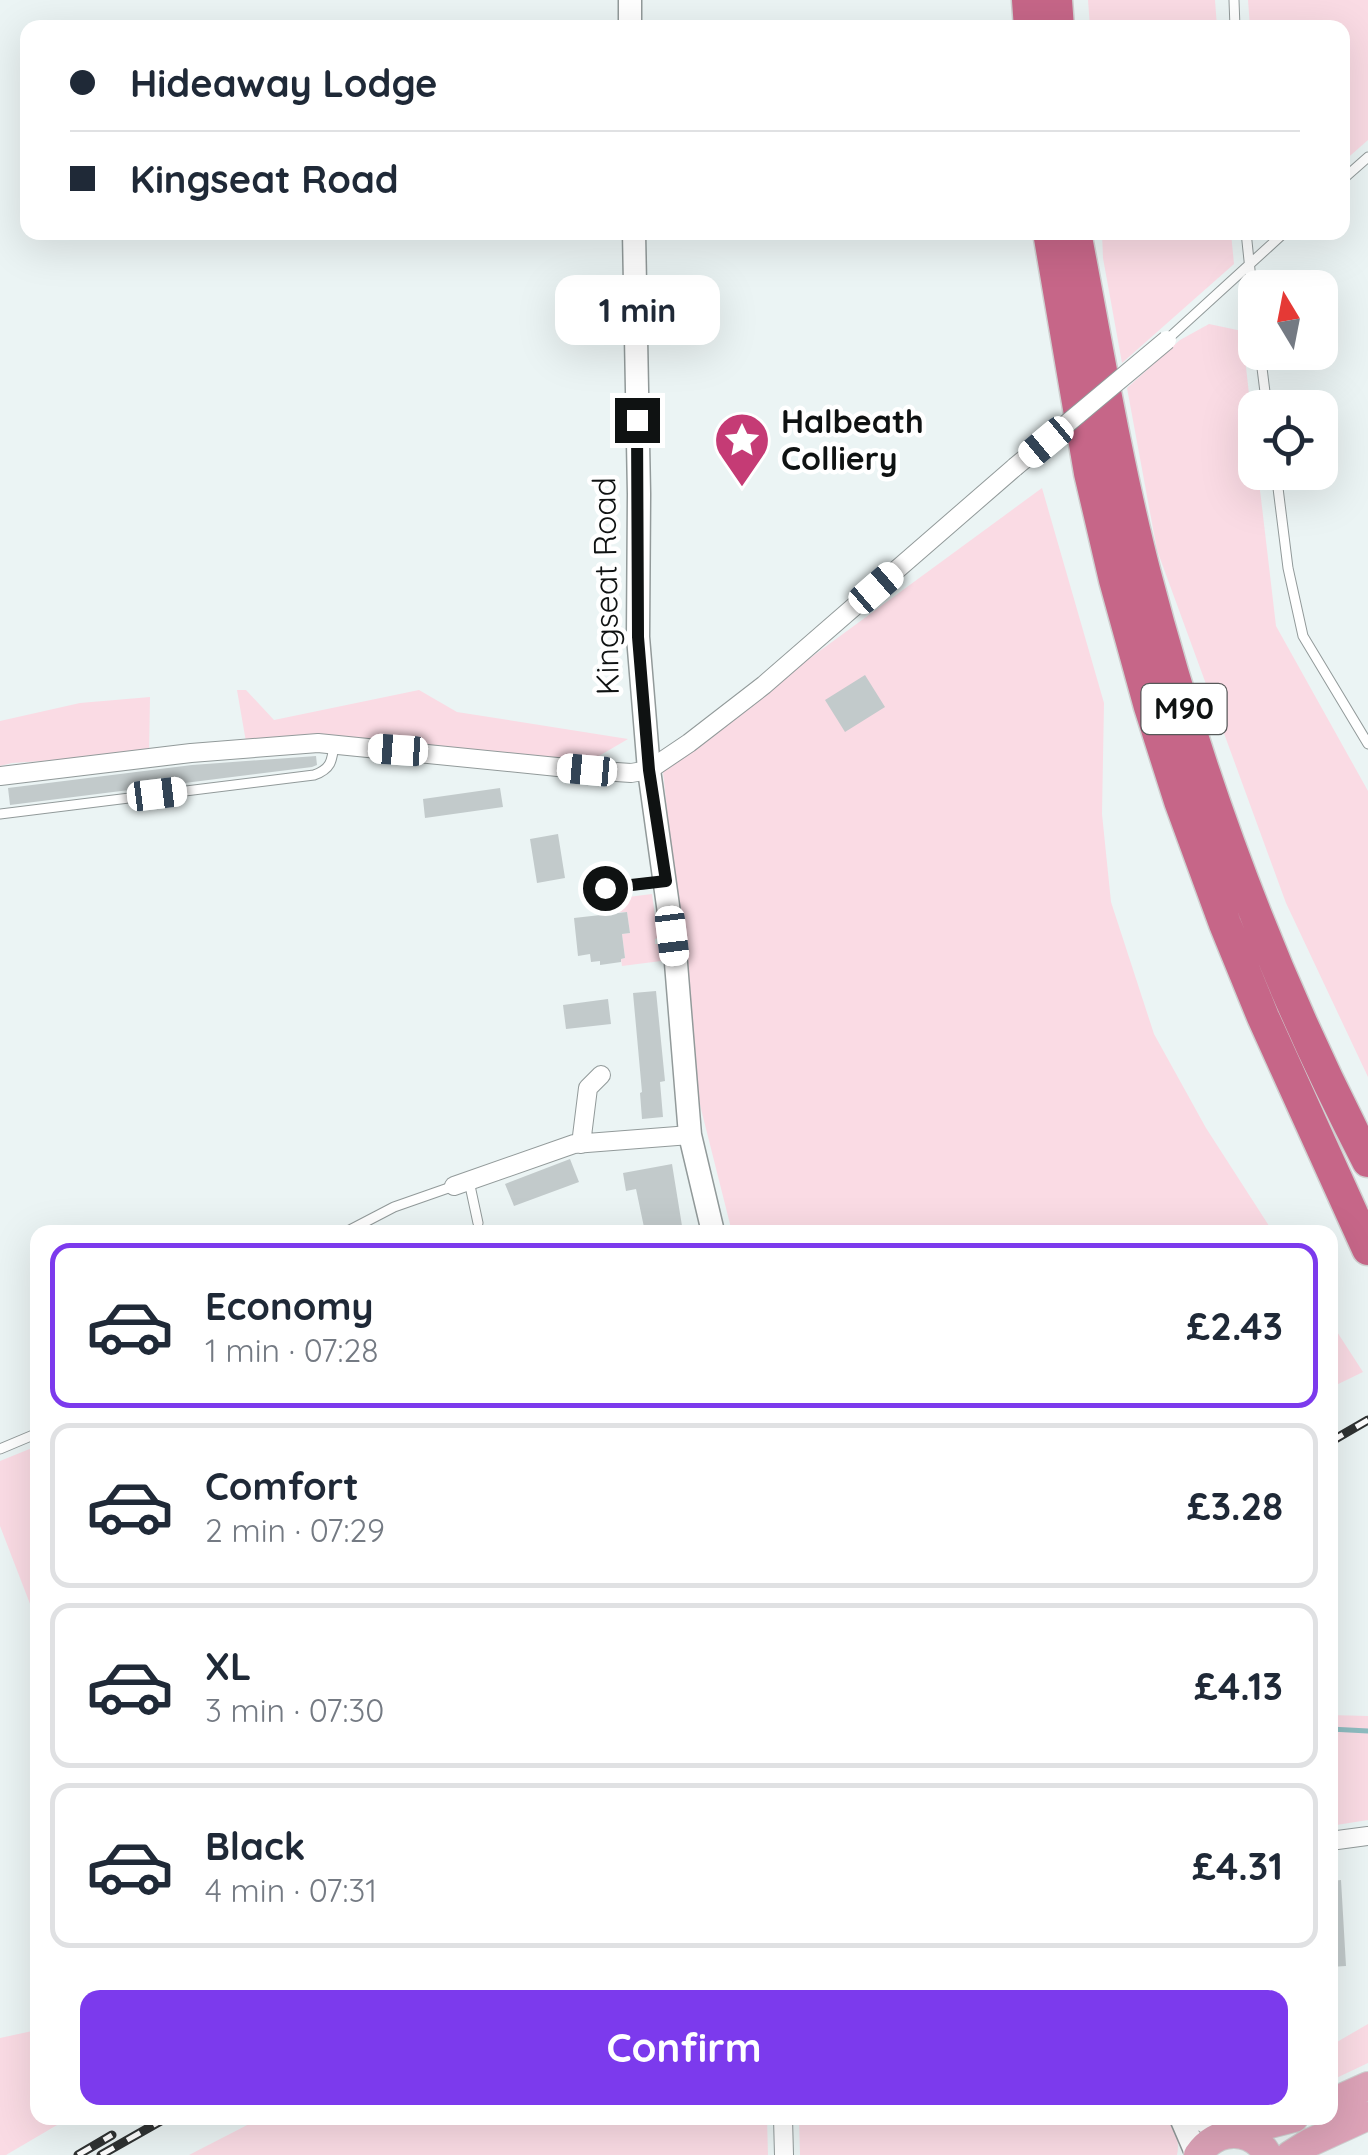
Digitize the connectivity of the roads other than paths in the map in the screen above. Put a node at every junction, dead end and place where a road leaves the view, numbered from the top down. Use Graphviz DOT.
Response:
graph roads {
  1 [pos="634,240"];
  2 [pos="1050,240"];
  3 [pos="1077,240"];
  4 [pos="1246,240"];
  5 [pos="1277,240"];
  6 [pos="1248,267"];
  7 [pos="1248,270"];
  8 [pos="1169,338"];
  9 [pos="1278,490"];
  10 [pos="1368,744"];
  11 [pos="334,745"];
  12 [pos="649,770"];
  13 [pos="0,776"];
  14 [pos="0,814"];
  15 [pos="666,881"];
  16 [pos="605,888"];
  17 [pos="601,1075"];
  18 [pos="1299,1098"];
  19 [pos="690,1135"];
  20 [pos="581,1144"];
  21 [pos="1368,1161"];
  22 [pos="462,1184"];
  23 [pos="478,1223"];
  24 [pos="359,1225"];
  25 [pos="712,1225"];
  26 [pos="1368,1226"];
  27 [pos="1368,1250"];
  28 [pos="30,1436"];
  29 [pos="0,1449"];
  30 [pos="1368,1836"];
  31 [pos="1338,1840"];
  32 [pos="1368,2086"];
  33 [pos="1338,2099"];
  34 [pos="1368,2116"];
  35 [pos="783,2125"];
  36 [pos="1184,2125"];
  37 [pos="1215,2125"];
  38 [pos="1265,2125"];
  39 [pos="1232,2133"];
  40 [pos="784,2155"];
  41 [pos="1198,2155"];
  42 [pos="1268,2155"];
  43 [pos="1290,2155"];
  1 -- 12 [label="street, Kingseat Road"];
  2 -- 18 [label="highway, M90"];
  3 -- 21 [label="highway, M90"];
  4 -- 6 [label="lane"];
  5 -- 6 [label="lane"];
  6 -- 7 [label="lane"];
  6 -- 8 [label="lane"];
  8 -- 12 [label="street, bridge"];
  9 -- 10 [label="lane"];
  11 -- 12 [label="street"];
  11 -- 13 [label="street"];
  11 -- 14 [label="lane"];
  12 -- 15 [label="street, Kingseat Road"];
  15 -- 16 [label="lane"];
  15 -- 19 [label="street, Kingseat Road"];
  17 -- 20 [label="street"];
  18 -- 26 [label="highway, M90"];
  18 -- 27 [label="highway, M90"];
  19 -- 20 [label="street"];
  19 -- 25 [label="street, Kingseat Road"];
  20 -- 22 [label="street"];
  22 -- 23 [label="lane"];
  22 -- 24 [label="lane"];
  28 -- 29 [label="lane"];
  30 -- 31 [label="street"];
  32 -- 33 [label="main road"];
  34 -- 43 [label="main road"];
  35 -- 40 [label="street"];
  36 -- 41 [label="street"];
  37 -- 39 [label="street"];
  38 -- 39 [label="main road"];
  39 -- 41 [label="main road"];
  39 -- 42 [label="main road"];
}
